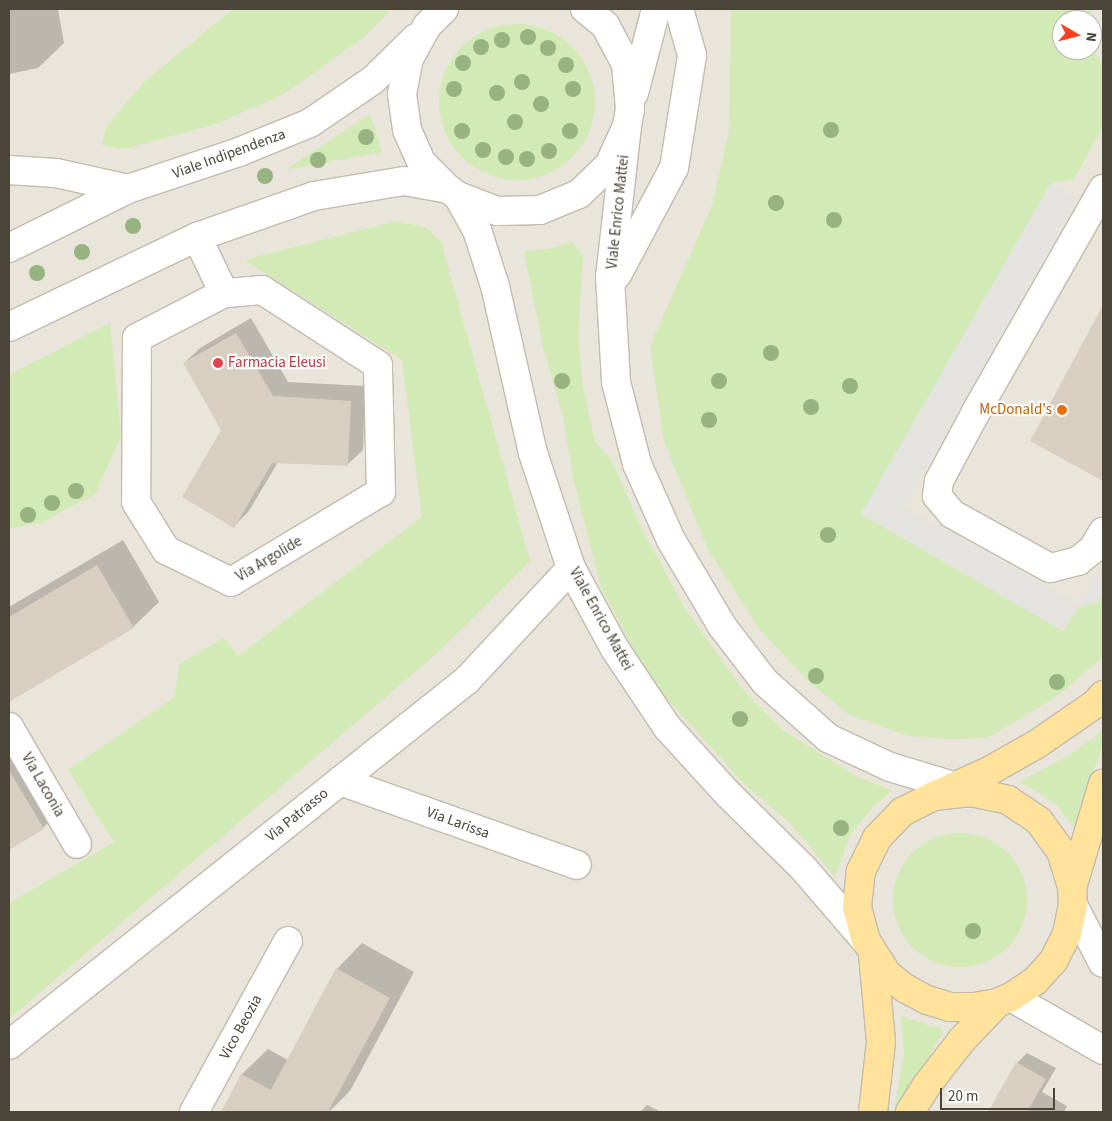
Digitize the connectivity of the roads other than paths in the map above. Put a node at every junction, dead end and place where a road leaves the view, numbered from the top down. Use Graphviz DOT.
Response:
graph roads {
  1 [pos="585,9"];
  2 [pos="656,9"];
  3 [pos="679,9"];
  4 [pos="440,13"];
  5 [pos="629,117"];
  6 [pos="9,170"];
  7 [pos="128,189"];
  8 [pos="1103,189"];
  9 [pos="453,193"];
  10 [pos="197,237"];
  11 [pos="9,248"];
  12 [pos="611,286"];
  13 [pos="224,293"];
  14 [pos="11,323"];
  15 [pos="1103,532"];
  16 [pos="571,568"];
  17 [pos="1103,695"];
  18 [pos="9,727"];
  19 [pos="340,781"];
  20 [pos="1103,784"];
  21 [pos="953,792"];
  22 [pos="76,844"];
  23 [pos="577,865"];
  24 [pos="1072,897"];
  25 [pos="288,942"];
  26 [pos="869,948"];
  27 [pos="1103,962"];
  28 [pos="1004,1000"];
  29 [pos="9,1045"];
  30 [pos="1103,1050"];
  31 [pos="194,1112"];
  32 [pos="873,1112"];
  33 [pos="910,1112"];
  1 -- 5 [label="street"];
  2 -- 5 [label="street, Viale Enrico Mattei"];
  3 -- 12 [label="street"];
  4 -- 7 [label="street, Viale Indipendenza"];
  4 -- 9 [label="street"];
  5 -- 9 [label="street"];
  5 -- 12 [label="street, Viale Enrico Mattei"];
  6 -- 7 [label="street"];
  7 -- 11 [label="street, Viale Indipendenza"];
  8 -- 15 [label="street"];
  9 -- 10 [label="street"];
  9 -- 16 [label="street, Viale Enrico Mattei"];
  10 -- 13 [label="street"];
  10 -- 14 [label="street"];
  12 -- 21 [label="street, Viale Enrico Mattei"];
  13 -- 13 [label="street, Via Argolide"];
  16 -- 19 [label="street, Via Patrasso"];
  16 -- 26 [label="street, Viale Enrico Mattei"];
  17 -- 21 [label="main road"];
  18 -- 22 [label="street, Via Laconia"];
  19 -- 23 [label="street, Via Larissa"];
  19 -- 29 [label="street, Via Patrasso"];
  20 -- 24 [label="main road"];
  21 -- 24 [label="main road"];
  21 -- 26 [label="main road"];
  24 -- 27 [label="street"];
  24 -- 28 [label="main road"];
  25 -- 31 [label="street, Vico Beozia"];
  26 -- 28 [label="main road"];
  26 -- 32 [label="main road"];
  28 -- 30 [label="street"];
  28 -- 33 [label="main road"];
}
